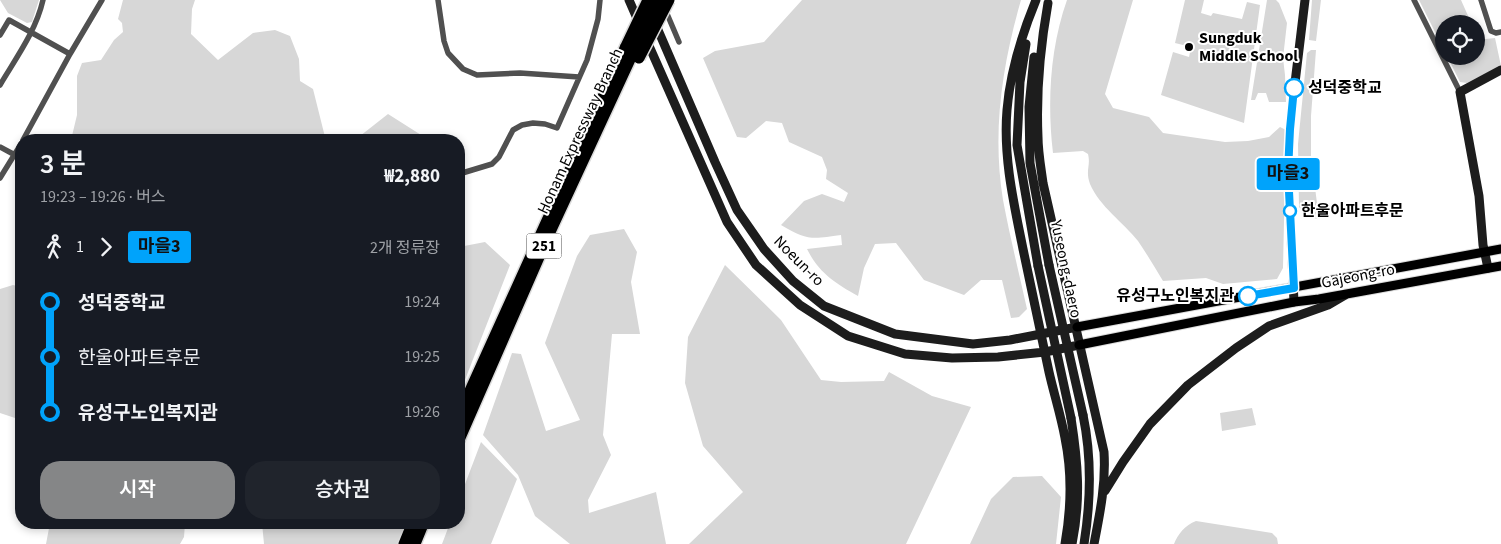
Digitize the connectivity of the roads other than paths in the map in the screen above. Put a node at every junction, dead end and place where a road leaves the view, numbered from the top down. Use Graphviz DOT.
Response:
graph roads {
  1 [pos="43,0"];
  2 [pos="102,0"];
  3 [pos="438,0"];
  4 [pos="600,0"];
  5 [pos="629,0"];
  6 [pos="639,0"];
  7 [pos="646,0"];
  8 [pos="660,0"];
  9 [pos="669,0"];
  10 [pos="1036,0"];
  11 [pos="1305,0"];
  12 [pos="1414,0"];
  13 [pos="1481,0"];
  14 [pos="1048,1"];
  15 [pos="667,14"];
  16 [pos="654,21"];
  17 [pos="31,31"];
  18 [pos="1501,32"];
  19 [pos="0,35"];
  20 [pos="679,42"];
  21 [pos="630,50"];
  22 [pos="70,54"];
  23 [pos="1501,70"];
  24 [pos="579,77"];
  25 [pos="0,85"];
  26 [pos="1460,92"];
  27 [pos="26,134"];
  28 [pos="0,147"];
  29 [pos="15,156"];
  30 [pos="465,172"];
  31 [pos="0,178"];
  32 [pos="546,230"];
  33 [pos="1501,249"];
  34 [pos="1485,252"];
  35 [pos="1501,266"];
  36 [pos="1488,268"];
  37 [pos="1294,288"];
  38 [pos="1346,294"];
  39 [pos="1294,302"];
  40 [pos="1077,327"];
  41 [pos="1041,334"];
  42 [pos="1079,344"];
  43 [pos="1045,352"];
  44 [pos="465,402"];
  45 [pos="465,426"];
  46 [pos="1104,493"];
  47 [pos="410,529"];
  48 [pos="421,529"];
  49 [pos="404,544"];
  50 [pos="415,544"];
  51 [pos="1065,544"];
  52 [pos="1072,544"];
  53 [pos="1084,544"];
  54 [pos="1094,544"];
  1 -- 17 [label="street"];
  2 -- 22 [label="street"];
  3 -- 24 [label="street"];
  4 -- 24 [label="street"];
  5 -- 43 [label="main road, Noeun-ro"];
  6 -- 21 [label="highway"];
  7 -- 16 [label="main road, Noeun-ro"];
  7 -- 21 [label="highway, Honam Expressway Branch / 251, bridge"];
  8 -- 15 [label="street"];
  8 -- 21 [label="highway, Honam Expressway Branch / 251, bridge"];
  9 -- 21 [label="highway, bridge"];
  10 -- 41 [label="main road"];
  10 -- 52 [label="main road, Yuseong-daero, bridge"];
  11 -- 37 [label="main road"];
  12 -- 26 [label="street"];
  13 -- 18 [label="street"];
  14 -- 40 [label="main road"];
  14 -- 53 [label="main road, Yuseong-daero, bridge"];
  15 -- 16 [label="street"];
  15 -- 20 [label="street"];
  16 -- 41 [label="main road, Noeun-ro"];
  17 -- 19 [label="street"];
  17 -- 22 [label="street"];
  17 -- 25 [label="street"];
  21 -- 32 [label="highway, Honam Expressway Branch / 251"];
  21 -- 32 [label="highway"];
  22 -- 27 [label="street"];
  23 -- 26 [label="main road"];
  24 -- 30 [label="street"];
  26 -- 34 [label="main road"];
  28 -- 29 [label="street"];
  29 -- 31 [label="street"];
  32 -- 44 [label="highway, Honam Expressway Branch / 251"];
  32 -- 45 [label="highway, Honam Expressway Branch / 251"];
  33 -- 34 [label="main road, Gajeong-ro"];
  34 -- 36 [label="main road"];
  34 -- 37 [label="main road, Gajeong-ro"];
  35 -- 36 [label="main road, Gajeong-ro"];
  36 -- 38 [label="main road, Gajeong-ro"];
  37 -- 39 [label="main road"];
  37 -- 40 [label="main road, Gajeong-ro"];
  38 -- 39 [label="main road, Gajeong-ro"];
  38 -- 46 [label="main road"];
  39 -- 42 [label="main road, Gajeong-ro"];
  40 -- 41 [label="main road, Noeun-ro"];
  40 -- 42 [label="main road"];
  41 -- 43 [label="main road"];
  42 -- 43 [label="main road, Gajeong-ro"];
  42 -- 46 [label="main road"];
  43 -- 51 [label="main road"];
  46 -- 54 [label="main road"];
  47 -- 49 [label="highway"];
  48 -- 50 [label="highway"];
}
